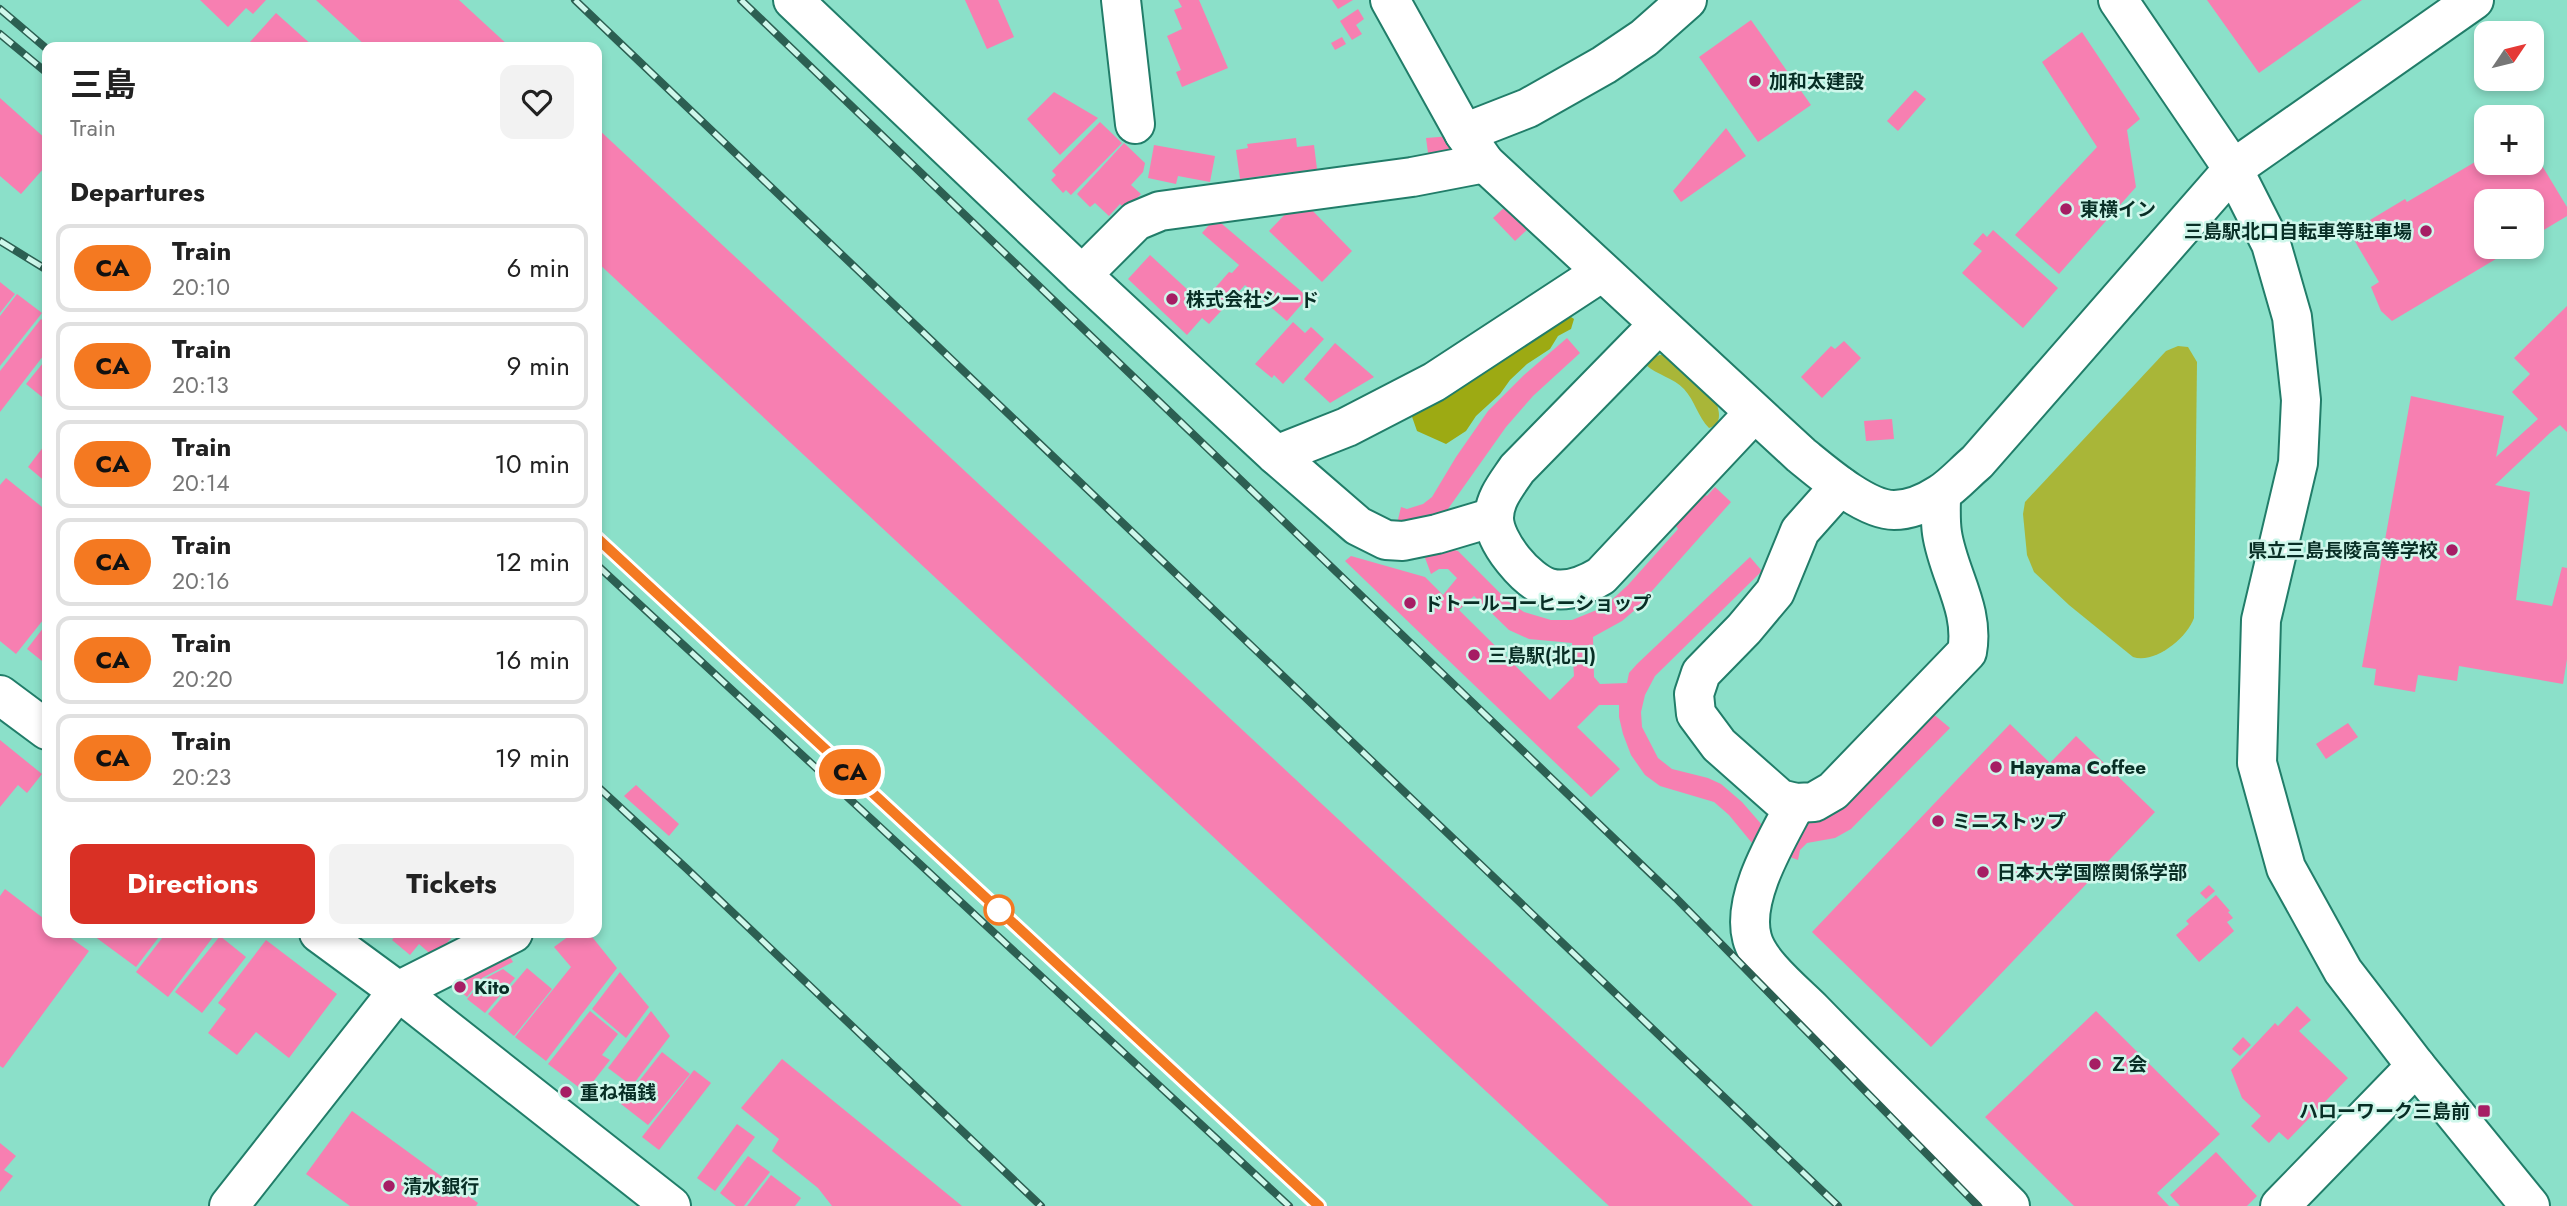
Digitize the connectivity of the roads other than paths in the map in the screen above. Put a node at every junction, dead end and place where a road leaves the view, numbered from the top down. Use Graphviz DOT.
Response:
graph roads {
  1 [pos="793,0"];
  2 [pos="1121,0"];
  3 [pos="1390,0"];
  4 [pos="1687,0"];
  5 [pos="2118,0"];
  6 [pos="2474,0"];
  7 [pos="1135,124"];
  8 [pos="1474,148"];
  9 [pos="2233,169"];
  10 [pos="1602,272"];
  11 [pos="1082,275"];
  12 [pos="1658,325"];
  13 [pos="1754,413"];
  14 [pos="1276,455"];
  15 [pos="1840,486"];
  16 [pos="1941,494"];
  17 [pos="1494,517"];
  18 [pos="0,695"];
  19 [pos="42,726"];
  20 [pos="1796,803"];
  21 [pos="326,938"];
  22 [pos="503,938"];
  23 [pos="398,991"];
  24 [pos="2416,1066"];
  25 [pos="229,1206"];
  26 [pos="671,1206"];
  27 [pos="2010,1206"];
  28 [pos="2280,1206"];
  29 [pos="2530,1206"];
  1 -- 11 [label="street"];
  2 -- 7 [label="street"];
  3 -- 8 [label="street"];
  4 -- 8 [label="street"];
  5 -- 9 [label="street"];
  6 -- 9 [label="street"];
  8 -- 10 [label="street"];
  8 -- 11 [label="street"];
  9 -- 16 [label="street"];
  9 -- 24 [label="street"];
  10 -- 12 [label="street"];
  10 -- 14 [label="street"];
  11 -- 14 [label="street"];
  12 -- 13 [label="street"];
  12 -- 17 [label="street"];
  13 -- 15 [label="street"];
  13 -- 17 [label="street"];
  14 -- 17 [label="street"];
  15 -- 16 [label="street"];
  15 -- 20 [label="street"];
  16 -- 20 [label="street"];
  18 -- 19 [label="street"];
  20 -- 27 [label="street"];
  21 -- 23 [label="street"];
  22 -- 23 [label="street"];
  23 -- 25 [label="street"];
  23 -- 26 [label="street"];
  24 -- 28 [label="street"];
  24 -- 29 [label="street"];
}
